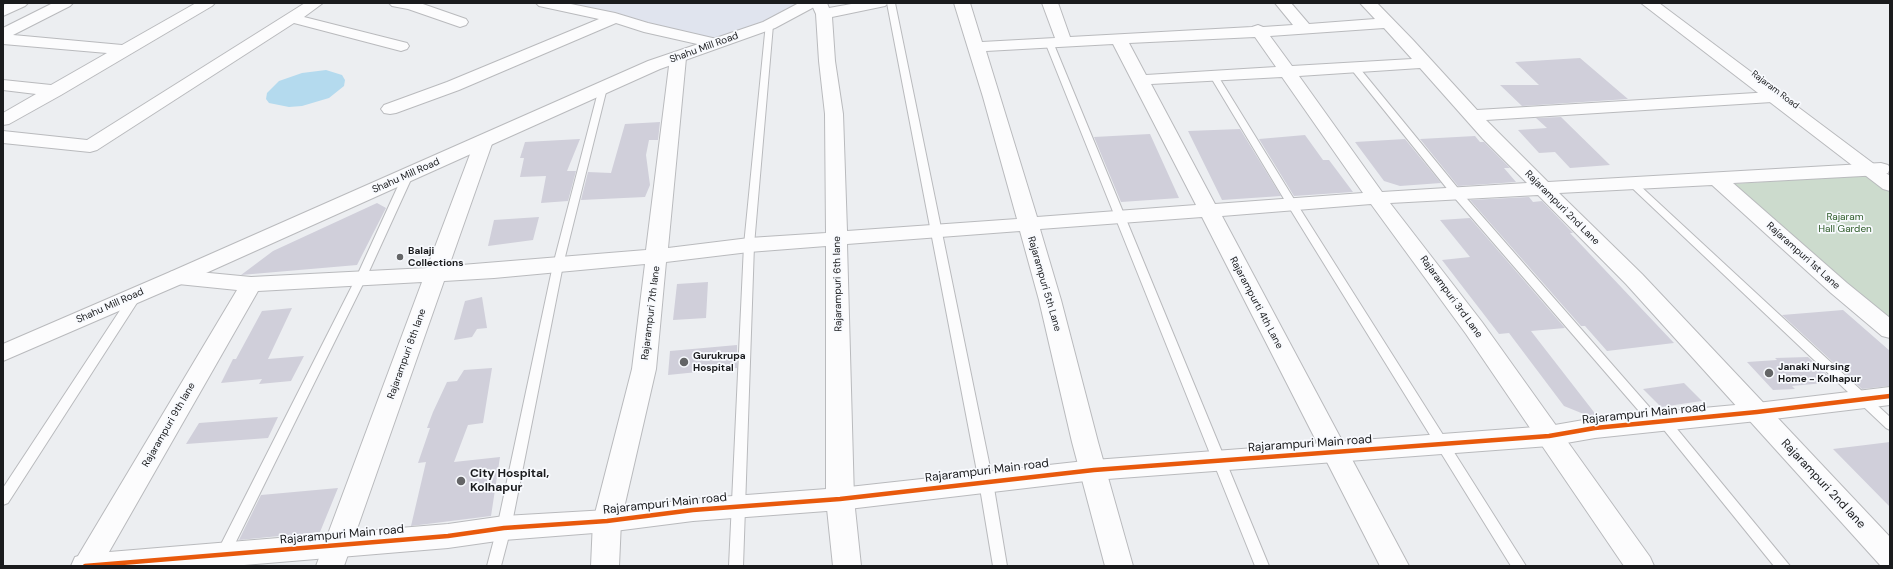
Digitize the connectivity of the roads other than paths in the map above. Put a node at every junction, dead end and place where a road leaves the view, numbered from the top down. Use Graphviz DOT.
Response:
graph roads {
  1 [pos="16,3"];
  2 [pos="65,3"];
  3 [pos="207,3"];
  4 [pos="315,3"];
  5 [pos="397,3"];
  6 [pos="544,3"];
  7 [pos="880,3"];
  8 [pos="891,3"];
  9 [pos="962,3"];
  10 [pos="1050,3"];
  11 [pos="1283,3"];
  12 [pos="1368,3"];
  13 [pos="1649,3"];
  14 [pos="1662,3"];
  15 [pos="818,6"];
  16 [pos="3,11"];
  17 [pos="291,18"];
  18 [pos="615,18"];
  19 [pos="460,22"];
  20 [pos="1387,23"];
  21 [pos="769,25"];
  22 [pos="1305,29"];
  23 [pos="1258,30"];
  24 [pos="3,34"];
  25 [pos="1118,38"];
  26 [pos="3,39"];
  27 [pos="1056,42"];
  28 [pos="715,43"];
  29 [pos="401,46"];
  30 [pos="976,46"];
  31 [pos="125,50"];
  32 [pos="678,58"];
  33 [pos="1424,63"];
  34 [pos="1354,67"];
  35 [pos="1287,72"];
  36 [pos="1214,76"];
  37 [pos="1140,80"];
  38 [pos="3,85"];
  39 [pos="603,88"];
  40 [pos="55,91"];
  41 [pos="1772,97"];
  42 [pos="390,109"];
  43 [pos="1472,116"];
  44 [pos="3,120"];
  45 [pos="3,137"];
  46 [pos="484,141"];
  47 [pos="408,175"];
  48 [pos="1883,175"];
  49 [pos="1717,179"];
  50 [pos="1633,184"];
  51 [pos="1543,189"];
  52 [pos="1457,194"];
  53 [pos="1376,198"];
  54 [pos="1292,204"];
  55 [pos="1207,210"];
  56 [pos="1119,217"];
  57 [pos="1027,224"];
  58 [pos="937,231"];
  59 [pos="837,239"];
  60 [pos="749,245"];
  61 [pos="658,256"];
  62 [pos="558,264"];
  63 [pos="435,275"];
  64 [pos="178,277"];
  65 [pos="360,278"];
  66 [pos="251,284"];
  67 [pos="136,295"];
  68 [pos="1890,330"];
  69 [pos="3,353"];
  70 [pos="1890,396"];
  71 [pos="1862,399"];
  72 [pos="1757,412"];
  73 [pos="1660,422"];
  74 [pos="1890,425"];
  75 [pos="1549,436"];
  76 [pos="1444,445"];
  77 [pos="1335,452"];
  78 [pos="1219,460"];
  79 [pos="1094,470"];
  80 [pos="986,482"];
  81 [pos="3,499"];
  82 [pos="840,499"];
  83 [pos="738,507"];
  84 [pos="607,521"];
  85 [pos="504,528"];
  86 [pos="334,555"];
  87 [pos="1890,556"];
  88 [pos="220,560"];
  89 [pos="86,566"];
  90 [pos="494,566"];
  91 [pos="605,566"];
  92 [pos="736,566"];
  93 [pos="847,566"];
  94 [pos="1000,566"];
  95 [pos="1118,566"];
  96 [pos="1262,566"];
  97 [pos="1395,566"];
  98 [pos="1519,566"];
  99 [pos="1640,566"];
  100 [pos="1783,566"];
  1 -- 16 [label="street"];
  2 -- 24 [label="street"];
  3 -- 31 [label="street"];
  4 -- 17 [label="street"];
  5 -- 19 [label="street"];
  6 -- 18 [label="street"];
  7 -- 15 [label="street, Shahu Mill Road"];
  8 -- 58 [label="lane"];
  9 -- 30 [label="street, Rajarampuri 5th Lane"];
  10 -- 27 [label="street"];
  11 -- 22 [label="street"];
  12 -- 20 [label="street, Rajarampuri 2nd Lane"];
  13 -- 41 [label="street"];
  14 -- 48 [label="street, Rajaram Road"];
  15 -- 21 [label="street, Shahu Mill Road"];
  15 -- 59 [label="street, Rajarampuri 6th lane"];
  17 -- 29 [label="street"];
  17 -- 45 [label="street"];
  18 -- 28 [label="street"];
  18 -- 42 [label="street"];
  20 -- 22 [label="street"];
  20 -- 33 [label="street, Rajarampuri 2nd Lane"];
  21 -- 28 [label="street, Shahu Mill Road"];
  21 -- 60 [label="lane"];
  22 -- 23 [label="street"];
  23 -- 25 [label="street"];
  23 -- 35 [label="street, Rajarampuri 3rd Lane"];
  25 -- 27 [label="street"];
  25 -- 37 [label="street, Rajarampurti 4th Lane"];
  26 -- 31 [label="street"];
  27 -- 30 [label="street"];
  27 -- 56 [label="lane"];
  28 -- 32 [label="street, Shahu Mill Road"];
  30 -- 57 [label="street, Rajarampuri 5th Lane"];
  31 -- 40 [label="street"];
  32 -- 39 [label="street, Shahu Mill Road"];
  32 -- 61 [label="street, Rajarampuri 7th lane"];
  33 -- 34 [label="street"];
  33 -- 43 [label="street, Rajarampuri 2nd Lane"];
  34 -- 35 [label="street"];
  34 -- 52 [label="lane"];
  35 -- 36 [label="street"];
  35 -- 53 [label="street, Rajarampuri 3rd Lane"];
  36 -- 37 [label="street"];
  36 -- 54 [label="lane"];
  37 -- 55 [label="street, Rajarampurti 4th Lane"];
  38 -- 40 [label="street"];
  39 -- 46 [label="street, Shahu Mill Road"];
  39 -- 62 [label="lane"];
  40 -- 44 [label="street"];
  41 -- 43 [label="street"];
  41 -- 48 [label="street"];
  43 -- 51 [label="street, Rajarampuri 2nd Lane"];
  46 -- 47 [label="street, Shahu Mill Road"];
  46 -- 63 [label="street, Rajarampuri 8th lane"];
  47 -- 64 [label="street, Shahu Mill Road"];
  47 -- 65 [label="lane"];
  48 -- 49 [label="street"];
  49 -- 50 [label="street"];
  49 -- 68 [label="street, Rajarampuri 1st Lane"];
  50 -- 51 [label="street"];
  50 -- 71 [label="lane"];
  51 -- 52 [label="street"];
  51 -- 72 [label="street, Rajarampuri 2nd Lane"];
  52 -- 53 [label="street"];
  52 -- 73 [label="lane"];
  53 -- 54 [label="street"];
  53 -- 75 [label="street, Rajarampuri 3rd Lane"];
  54 -- 55 [label="street"];
  54 -- 76 [label="lane"];
  55 -- 56 [label="street"];
  55 -- 77 [label="street, Rajarampurti 4th Lane"];
  56 -- 57 [label="street"];
  56 -- 78 [label="lane"];
  57 -- 58 [label="street"];
  57 -- 79 [label="street, Rajarampuri 5th Lane"];
  58 -- 59 [label="street"];
  58 -- 80 [label="lane"];
  59 -- 60 [label="street"];
  59 -- 82 [label="street, Rajarampuri 6th lane"];
  60 -- 61 [label="street"];
  60 -- 83 [label="lane"];
  61 -- 62 [label="street"];
  61 -- 84 [label="street, Rajarampuri 7th lane"];
  62 -- 63 [label="street"];
  62 -- 85 [label="lane"];
  63 -- 65 [label="street"];
  63 -- 86 [label="street, Rajarampuri 8th lane"];
  64 -- 66 [label="street"];
  64 -- 67 [label="street, Shahu Mill Road"];
  65 -- 66 [label="street"];
  65 -- 88 [label="lane"];
  66 -- 89 [label="street, Rajarampuri 9th lane"];
  67 -- 69 [label="street, Shahu Mill Road"];
  67 -- 81 [label="lane"];
  70 -- 71 [label="street, Rajarampuri Main road"];
  71 -- 72 [label="street, Rajarampuri Main road"];
  71 -- 74 [label="lane"];
  72 -- 73 [label="street, Rajarampuri Main road"];
  72 -- 87 [label="street, Rajarampuri 2nd lane"];
  73 -- 75 [label="street, Rajarampuri Main road"];
  73 -- 100 [label="lane"];
  75 -- 76 [label="street, Rajarampuri Main road"];
  75 -- 99 [label="street, Rajarampuri 3rd Lane"];
  76 -- 77 [label="street, Rajarampuri Main road"];
  76 -- 98 [label="lane"];
  77 -- 78 [label="street, Rajarampuri Main road"];
  77 -- 97 [label="street, Rajarampurti 4th Lane"];
  78 -- 79 [label="street, Rajarampuri Main road"];
  78 -- 96 [label="lane"];
  79 -- 80 [label="street, Rajarampuri Main road"];
  79 -- 95 [label="street, Rajarampuri 5th Lane"];
  80 -- 82 [label="street, Rajarampuri Main road"];
  80 -- 94 [label="lane"];
  82 -- 83 [label="street, Rajarampuri Main road"];
  82 -- 93 [label="street, Rajarampuri 6th lane"];
  83 -- 84 [label="street, Rajarampuri Main road"];
  83 -- 92 [label="lane"];
  84 -- 85 [label="street, Rajarampuri Main road"];
  84 -- 91 [label="street, Rajarampuri 7th lane"];
  85 -- 86 [label="street, Rajarampuri Main road"];
  85 -- 90 [label="lane"];
  86 -- 88 [label="street, Rajarampuri Main road"];
  88 -- 89 [label="street, Rajarampuri Main road"];
}
